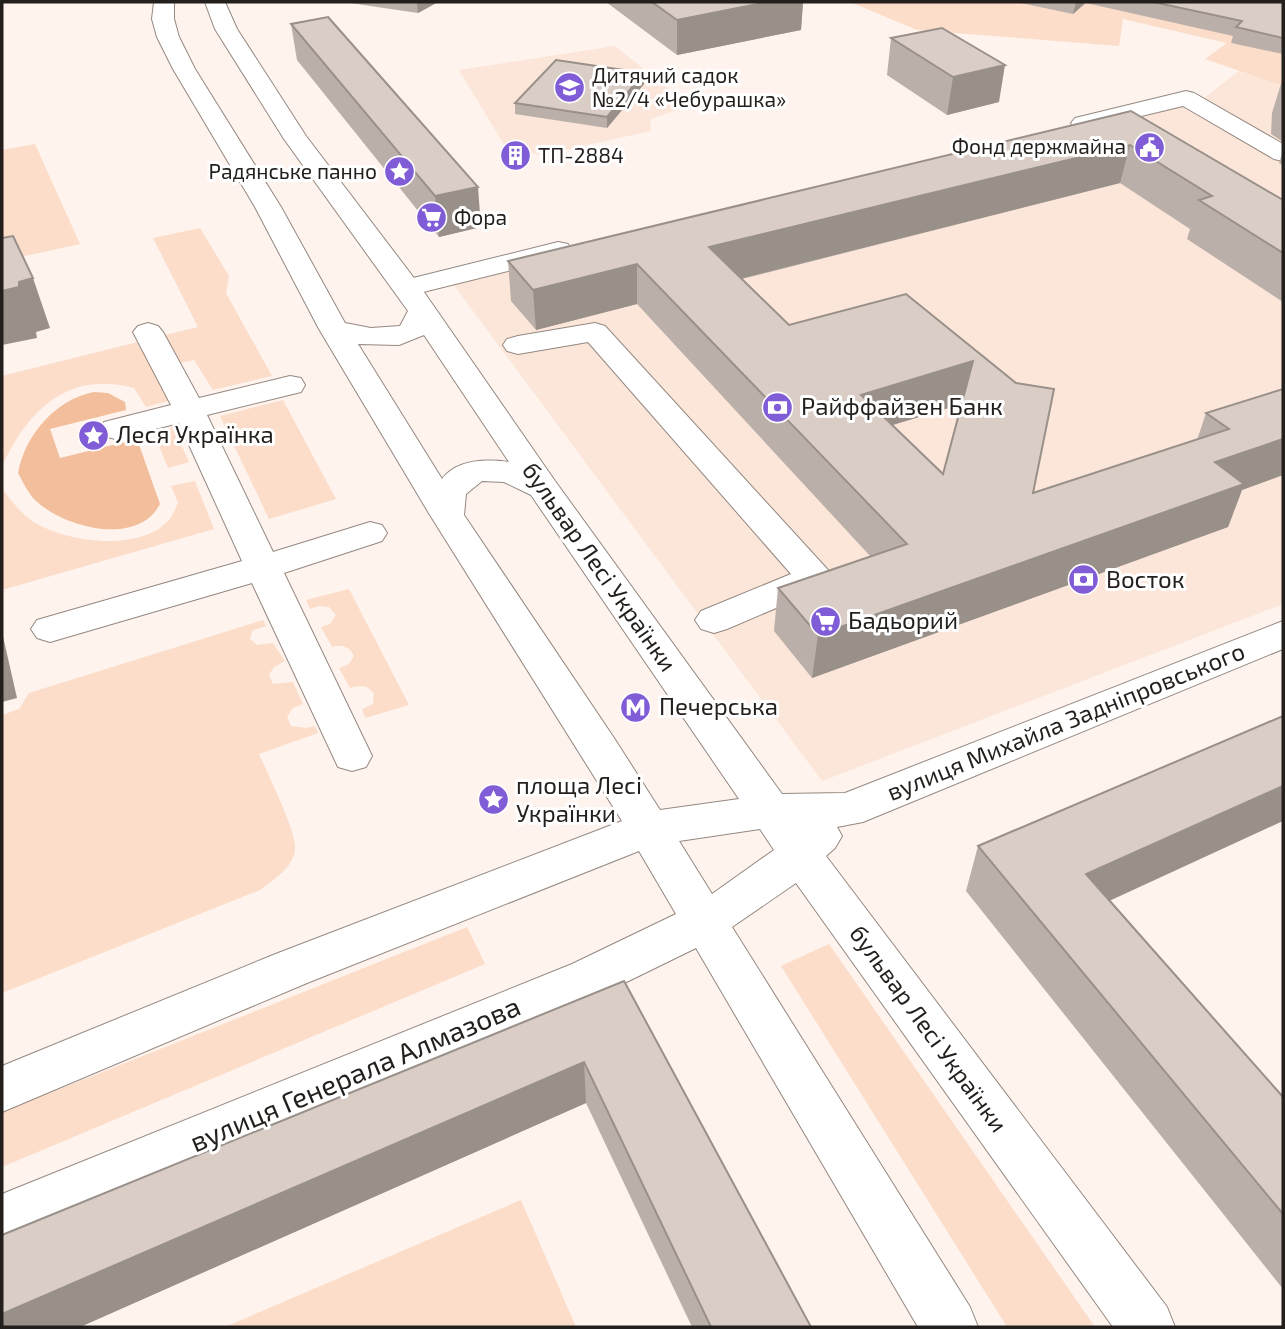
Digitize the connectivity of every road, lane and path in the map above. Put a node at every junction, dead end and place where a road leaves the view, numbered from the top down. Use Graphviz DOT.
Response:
graph roads {
  1 [pos="164,2"];
  2 [pos="215,2"];
  3 [pos="1058,129"];
  4 [pos="1283,154"];
  5 [pos="578,246"];
  6 [pos="415,300"];
  7 [pos="334,328"];
  8 [pos="148,332"];
  9 [pos="518,345"];
  10 [pos="289,385"];
  11 [pos="189,411"];
  12 [pos="115,429"];
  13 [pos="543,488"];
  14 [pos="447,515"];
  15 [pos="370,533"];
  16 [pos="263,566"];
  17 [pos="714,620"];
  18 [pos="50,629"];
  19 [pos="1283,634"];
  20 [pos="352,756"];
  21 [pos="848,810"];
  22 [pos="770,811"];
  23 [pos="648,829"];
  24 [pos="801,855"];
  25 [pos="705,922"];
  26 [pos="2,1089"];
  27 [pos="2,1220"];
  28 [pos="950,1327"];
  29 [pos="1147,1327"];
  1 -- 7 [label="main road"];
  2 -- 6 [label="main road, бульвар Лесі Українки"];
  3 -- 4 [label="main road"];
  5 -- 6 [label="main road"];
  6 -- 7 [label="main road"];
  6 -- 13 [label="main road, бульвар Лесі Українки"];
  7 -- 14 [label="main road"];
  8 -- 11 [label="main road"];
  9 -- 17 [label="main road"];
  10 -- 11 [label="main road"];
  11 -- 12 [label="main road"];
  11 -- 16 [label="main road"];
  13 -- 14 [label="main road"];
  13 -- 22 [label="main road, бульвар Лесі Українки"];
  14 -- 23 [label="main road"];
  15 -- 16 [label="main road"];
  16 -- 18 [label="main road"];
  16 -- 20 [label="main road"];
  19 -- 21 [label="main road, вулиця Михайла Задніпровського"];
  21 -- 22 [label="main road, вулиця Михайла Задніпровського"];
  21 -- 24 [label="main road, вулиця Михайла Задніпровського"];
  22 -- 23 [label="main road"];
  22 -- 24 [label="main road, бульвар Лесі Українки"];
  23 -- 25 [label="main road"];
  23 -- 26 [label="main road"];
  24 -- 25 [label="main road"];
  24 -- 29 [label="main road, бульвар Лесі Українки"];
  25 -- 27 [label="main road, вулиця Генерала Алмазова"];
  25 -- 28 [label="main road"];
}
